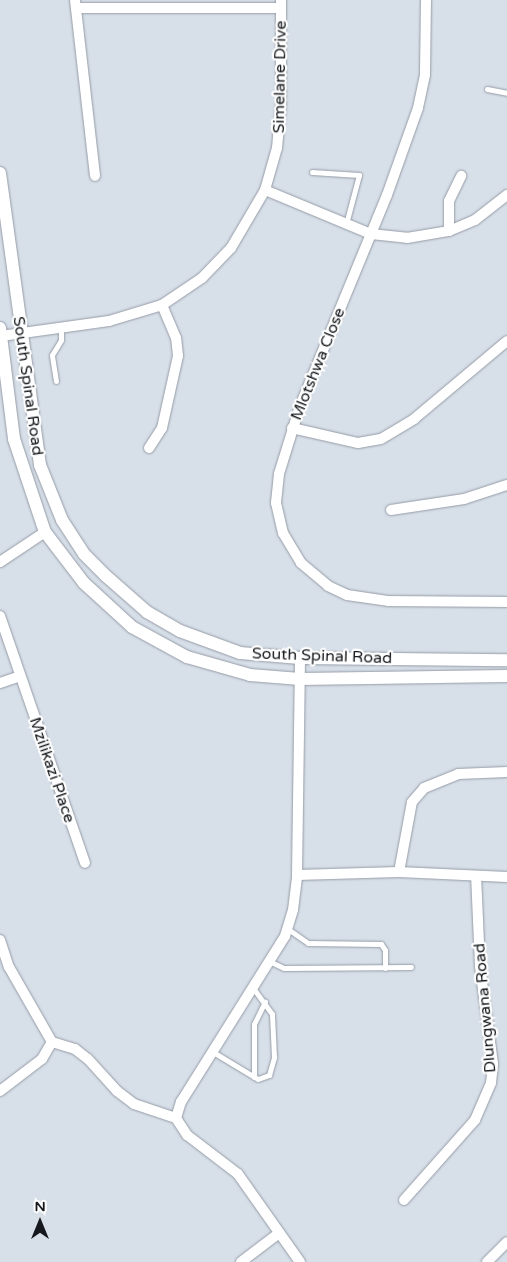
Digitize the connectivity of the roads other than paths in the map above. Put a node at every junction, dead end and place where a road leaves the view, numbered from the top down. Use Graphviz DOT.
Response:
graph roads {
  1 [pos="426,0"];
  2 [pos="76,4"];
  3 [pos="281,4"];
  4 [pos="173,5"];
  5 [pos="487,89"];
  6 [pos="507,93"];
  7 [pos="0,172"];
  8 [pos="312,172"];
  9 [pos="95,176"];
  10 [pos="461,176"];
  11 [pos="265,190"];
  12 [pos="507,195"];
  13 [pos="346,224"];
  14 [pos="449,231"];
  15 [pos="371,234"];
  16 [pos="162,304"];
  17 [pos="61,328"];
  18 [pos="0,332"];
  19 [pos="20,333"];
  20 [pos="507,341"];
  21 [pos="2,353"];
  22 [pos="56,381"];
  23 [pos="292,428"];
  24 [pos="149,448"];
  25 [pos="507,485"];
  26 [pos="391,510"];
  27 [pos="45,532"];
  28 [pos="0,562"];
  29 [pos="507,602"];
  30 [pos="0,616"];
  31 [pos="300,658"];
  32 [pos="507,660"];
  33 [pos="20,676"];
  34 [pos="507,676"];
  35 [pos="300,679"];
  36 [pos="0,683"];
  37 [pos="507,772"];
  38 [pos="85,863"];
  39 [pos="399,872"];
  40 [pos="297,874"];
  41 [pos="476,876"];
  42 [pos="507,877"];
  43 [pos="287,929"];
  44 [pos="0,940"];
  45 [pos="270,962"];
  46 [pos="411,967"];
  47 [pos="385,968"];
  48 [pos="5,969"];
  49 [pos="254,989"];
  50 [pos="266,1001"];
  51 [pos="52,1042"];
  52 [pos="213,1052"];
  53 [pos="254,1077"];
  54 [pos="0,1091"];
  55 [pos="176,1118"];
  56 [pos="404,1200"];
  57 [pos="279,1233"];
  58 [pos="507,1242"];
  59 [pos="241,1262"];
  60 [pos="300,1262"];
  61 [pos="487,1262"];
  1 -- 15 [label="street, Mlotshwa Close"];
  2 -- 4 [label="street"];
  2 -- 9 [label="street"];
  3 -- 4 [label="street"];
  3 -- 11 [label="street, Simelane Drive"];
  5 -- 6 [label="lane"];
  7 -- 19 [label="street, South Spinal Road"];
  8 -- 13 [label="lane"];
  10 -- 14 [label="street"];
  11 -- 13 [label="street"];
  11 -- 16 [label="street, Simelane Drive"];
  12 -- 14 [label="street"];
  13 -- 15 [label="street"];
  14 -- 15 [label="street"];
  15 -- 23 [label="street, Mlotshwa Close"];
  16 -- 17 [label="street, Simelane Drive"];
  16 -- 24 [label="street"];
  17 -- 19 [label="street, Simelane Drive"];
  17 -- 22 [label="lane"];
  18 -- 19 [label="street, Simelane Drive"];
  18 -- 21 [label="street, South Spinal Road"];
  19 -- 31 [label="street, South Spinal Road"];
  20 -- 23 [label="street, Mlotshwa Close"];
  21 -- 27 [label="street, South Spinal Road"];
  23 -- 29 [label="street"];
  25 -- 26 [label="street"];
  27 -- 28 [label="street"];
  27 -- 35 [label="street, South Spinal Road"];
  30 -- 33 [label="street, Mzilikazi Place"];
  31 -- 32 [label="street, South Spinal Road"];
  31 -- 35 [label="street"];
  33 -- 36 [label="street"];
  33 -- 38 [label="street, Mzilikazi Place"];
  34 -- 35 [label="street, South Spinal Road"];
  35 -- 40 [label="street"];
  37 -- 39 [label="street"];
  39 -- 40 [label="street"];
  39 -- 41 [label="street"];
  40 -- 43 [label="street"];
  41 -- 42 [label="street"];
  41 -- 56 [label="street, Dlungwana Road"];
  43 -- 45 [label="street"];
  43 -- 47 [label="lane"];
  44 -- 48 [label="street"];
  45 -- 47 [label="lane"];
  45 -- 49 [label="street"];
  46 -- 47 [label="lane"];
  48 -- 51 [label="street"];
  49 -- 50 [label="lane"];
  49 -- 52 [label="street"];
  50 -- 53 [label="lane"];
  50 -- 53 [label="lane"];
  51 -- 54 [label="street"];
  51 -- 55 [label="street"];
  52 -- 53 [label="lane"];
  52 -- 55 [label="street"];
  55 -- 57 [label="street"];
  57 -- 59 [label="street"];
  57 -- 60 [label="street"];
  58 -- 61 [label="street"];
}
